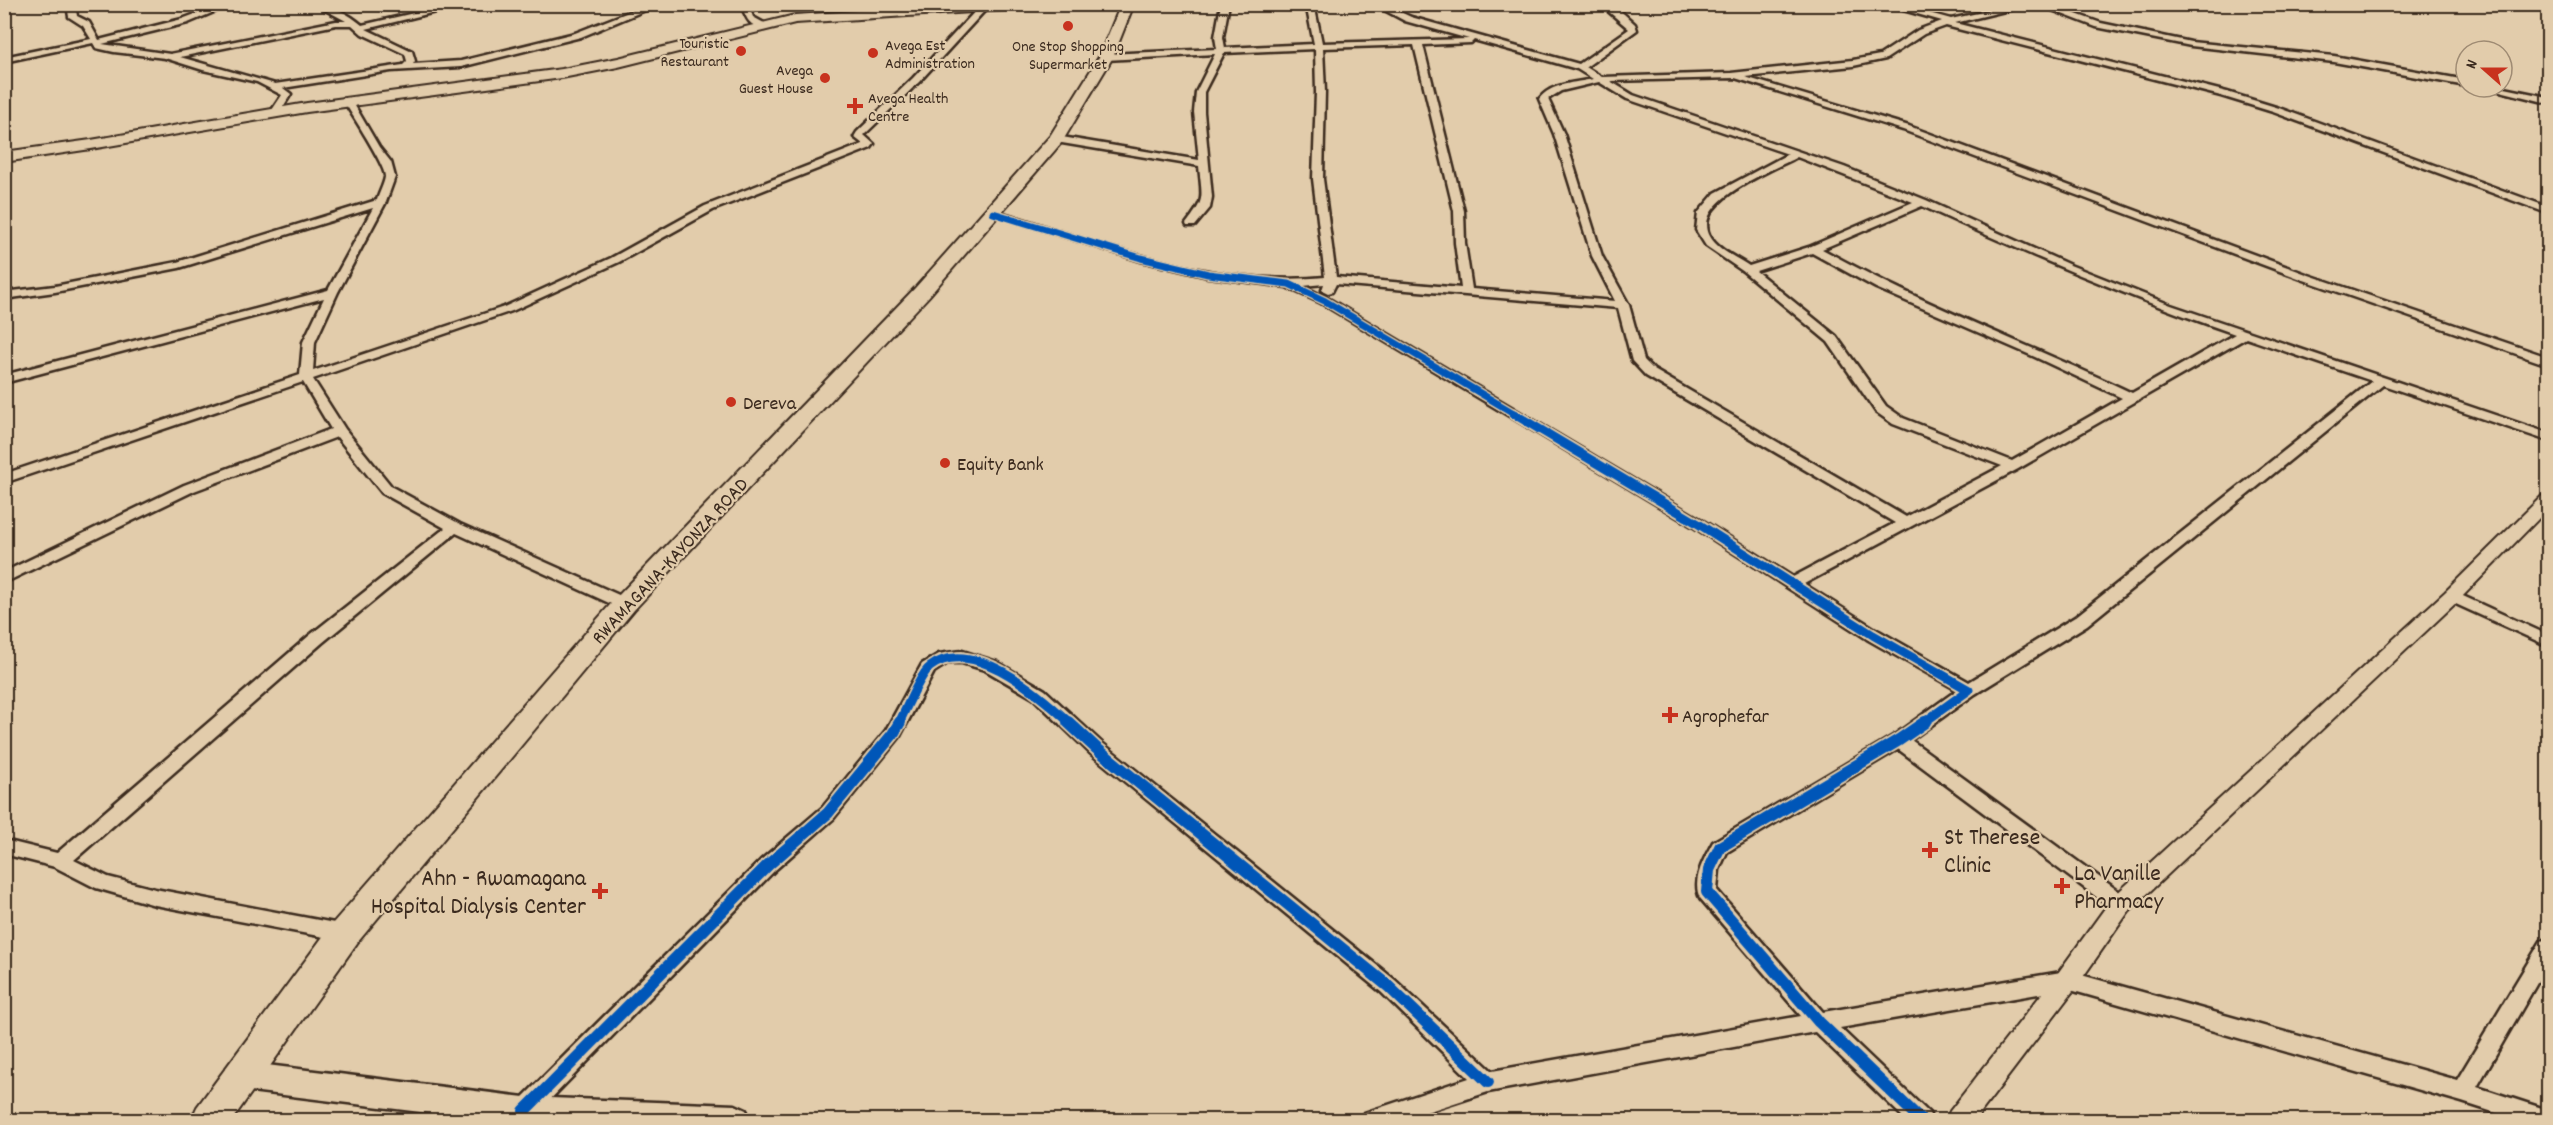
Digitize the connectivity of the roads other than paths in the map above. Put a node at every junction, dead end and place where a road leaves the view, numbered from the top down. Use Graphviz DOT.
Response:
graph roads {
  1 [pos="71,4"];
  2 [pos="231,4"];
  3 [pos="317,4"];
  4 [pos="465,4"];
  5 [pos="743,4"];
  6 [pos="1036,4"];
  7 [pos="1128,4"];
  8 [pos="1225,4"];
  9 [pos="1310,4"];
  10 [pos="1376,4"];
  11 [pos="1609,4"];
  12 [pos="1885,4"];
  13 [pos="2031,4"];
  14 [pos="2039,4"];
  15 [pos="654,5"];
  16 [pos="984,7"];
  17 [pos="1945,23"];
  18 [pos="358,26"];
  19 [pos="760,26"];
  20 [pos="96,41"];
  21 [pos="1483,41"];
  22 [pos="1418,43"];
  23 [pos="1318,46"];
  24 [pos="1221,51"];
  25 [pos="169,57"];
  26 [pos="1106,57"];
  27 [pos="4,60"];
  28 [pos="1580,67"];
  29 [pos="405,68"];
  30 [pos="1731,76"];
  31 [pos="1603,79"];
  32 [pos="2454,81"];
  33 [pos="276,86"];
  34 [pos="2514,93"];
  35 [pos="2548,100"];
  36 [pos="348,101"];
  37 [pos="275,113"];
  38 [pos="1056,139"];
  39 [pos="1798,153"];
  40 [pos="4,157"];
  41 [pos="1205,164"];
  42 [pos="381,202"];
  43 [pos="1922,202"];
  44 [pos="2548,210"];
  45 [pos="993,213"];
  46 [pos="1191,224"];
  47 [pos="1813,249"];
  48 [pos="1748,270"];
  49 [pos="1331,280"];
  50 [pos="1289,284"];
  51 [pos="332,292"];
  52 [pos="1467,292"];
  53 [pos="4,296"];
  54 [pos="1325,301"];
  55 [pos="1623,305"];
  56 [pos="2244,334"];
  57 [pos="2548,361"];
  58 [pos="306,377"];
  59 [pos="4,379"];
  60 [pos="2380,381"];
  61 [pos="2132,398"];
  62 [pos="339,431"];
  63 [pos="2548,437"];
  64 [pos="2013,466"];
  65 [pos="4,479"];
  66 [pos="2548,500"];
  67 [pos="1905,523"];
  68 [pos="455,527"];
  69 [pos="4,578"];
  70 [pos="1792,584"];
  71 [pos="2452,596"];
  72 [pos="625,604"];
  73 [pos="2548,641"];
  74 [pos="1969,690"];
  75 [pos="1899,740"];
  76 [pos="4,847"];
  77 [pos="60,861"];
  78 [pos="2121,904"];
  79 [pos="345,933"];
  80 [pos="2548,946"];
  81 [pos="2067,980"];
  82 [pos="1819,1022"];
  83 [pos="243,1076"];
  84 [pos="1488,1082"];
  85 [pos="2462,1092"];
  86 [pos="524,1111"];
  87 [pos="210,1120"];
  88 [pos="735,1120"];
  89 [pos="1372,1120"];
  90 [pos="1921,1120"];
  91 [pos="1959,1120"];
  92 [pos="2548,1120"];
  1 -- 20 [label="street"];
  2 -- 20 [label="street"];
  3 -- 18 [label="street"];
  4 -- 18 [label="street"];
  5 -- 19 [label="street"];
  6 -- 16 [label="highway"];
  7 -- 26 [label="highway, RWAMAGANA-KAYONZA ROAD"];
  8 -- 24 [label="street"];
  9 -- 23 [label="street"];
  10 -- 21 [label="street"];
  11 -- 28 [label="street"];
  12 -- 17 [label="street"];
  13 -- 17 [label="street"];
  14 -- 32 [label="street"];
  15 -- 29 [label="street"];
  16 -- 19 [label="highway"];
  16 -- 58 [label="street"];
  17 -- 30 [label="street"];
  17 -- 44 [label="street"];
  18 -- 25 [label="street"];
  18 -- 29 [label="street"];
  19 -- 36 [label="highway"];
  20 -- 25 [label="street"];
  20 -- 27 [label="street"];
  21 -- 22 [label="street"];
  21 -- 28 [label="street"];
  22 -- 23 [label="street"];
  22 -- 52 [label="street"];
  23 -- 24 [label="street"];
  23 -- 49 [label="street"];
  24 -- 26 [label="street"];
  24 -- 41 [label="street"];
  25 -- 33 [label="street"];
  26 -- 38 [label="highway, RWAMAGANA-KAYONZA ROAD"];
  28 -- 31 [label="street"];
  29 -- 33 [label="street"];
  30 -- 31 [label="street"];
  30 -- 57 [label="street"];
  31 -- 39 [label="street"];
  31 -- 55 [label="street"];
  33 -- 37 [label="street"];
  34 -- 35 [label="street"];
  36 -- 37 [label="highway"];
  36 -- 42 [label="street"];
  37 -- 40 [label="highway"];
  38 -- 41 [label="street"];
  38 -- 45 [label="highway, RWAMAGANA-KAYONZA ROAD"];
  39 -- 43 [label="street"];
  39 -- 48 [label="street"];
  41 -- 46 [label="street"];
  42 -- 51 [label="street"];
  42 -- 53 [label="street"];
  43 -- 47 [label="street"];
  43 -- 56 [label="street"];
  45 -- 50 [label="street"];
  45 -- 72 [label="highway, RWAMAGANA-KAYONZA ROAD"];
  47 -- 48 [label="street"];
  47 -- 61 [label="street"];
  48 -- 64 [label="street"];
  49 -- 50 [label="street"];
  49 -- 52 [label="street"];
  49 -- 54 [label="street"];
  50 -- 54 [label="street"];
  51 -- 58 [label="street"];
  51 -- 59 [label="street"];
  52 -- 55 [label="street"];
  54 -- 70 [label="street"];
  55 -- 67 [label="street"];
  56 -- 60 [label="street"];
  56 -- 61 [label="street"];
  58 -- 62 [label="street"];
  58 -- 65 [label="street"];
  60 -- 63 [label="street"];
  60 -- 74 [label="street"];
  61 -- 64 [label="street"];
  62 -- 68 [label="street"];
  62 -- 69 [label="street"];
  64 -- 67 [label="street"];
  66 -- 71 [label="street"];
  67 -- 70 [label="street"];
  68 -- 72 [label="street"];
  68 -- 77 [label="street"];
  70 -- 74 [label="street"];
  71 -- 73 [label="street"];
  71 -- 78 [label="street"];
  72 -- 79 [label="highway, RWAMAGANA-KAYONZA ROAD"];
  74 -- 75 [label="street"];
  75 -- 78 [label="street"];
  75 -- 82 [label="street"];
  76 -- 77 [label="street"];
  77 -- 79 [label="street"];
  78 -- 81 [label="street"];
  79 -- 83 [label="highway, RWAMAGANA-KAYONZA ROAD"];
  80 -- 85 [label="street"];
  81 -- 82 [label="street"];
  81 -- 85 [label="street"];
  81 -- 91 [label="street"];
  82 -- 84 [label="street"];
  82 -- 90 [label="street"];
  83 -- 86 [label="main road"];
  83 -- 87 [label="highway, RWAMAGANA-KAYONZA ROAD"];
  84 -- 86 [label="street"];
  84 -- 89 [label="street"];
  85 -- 92 [label="street"];
  86 -- 88 [label="main road"];
}
